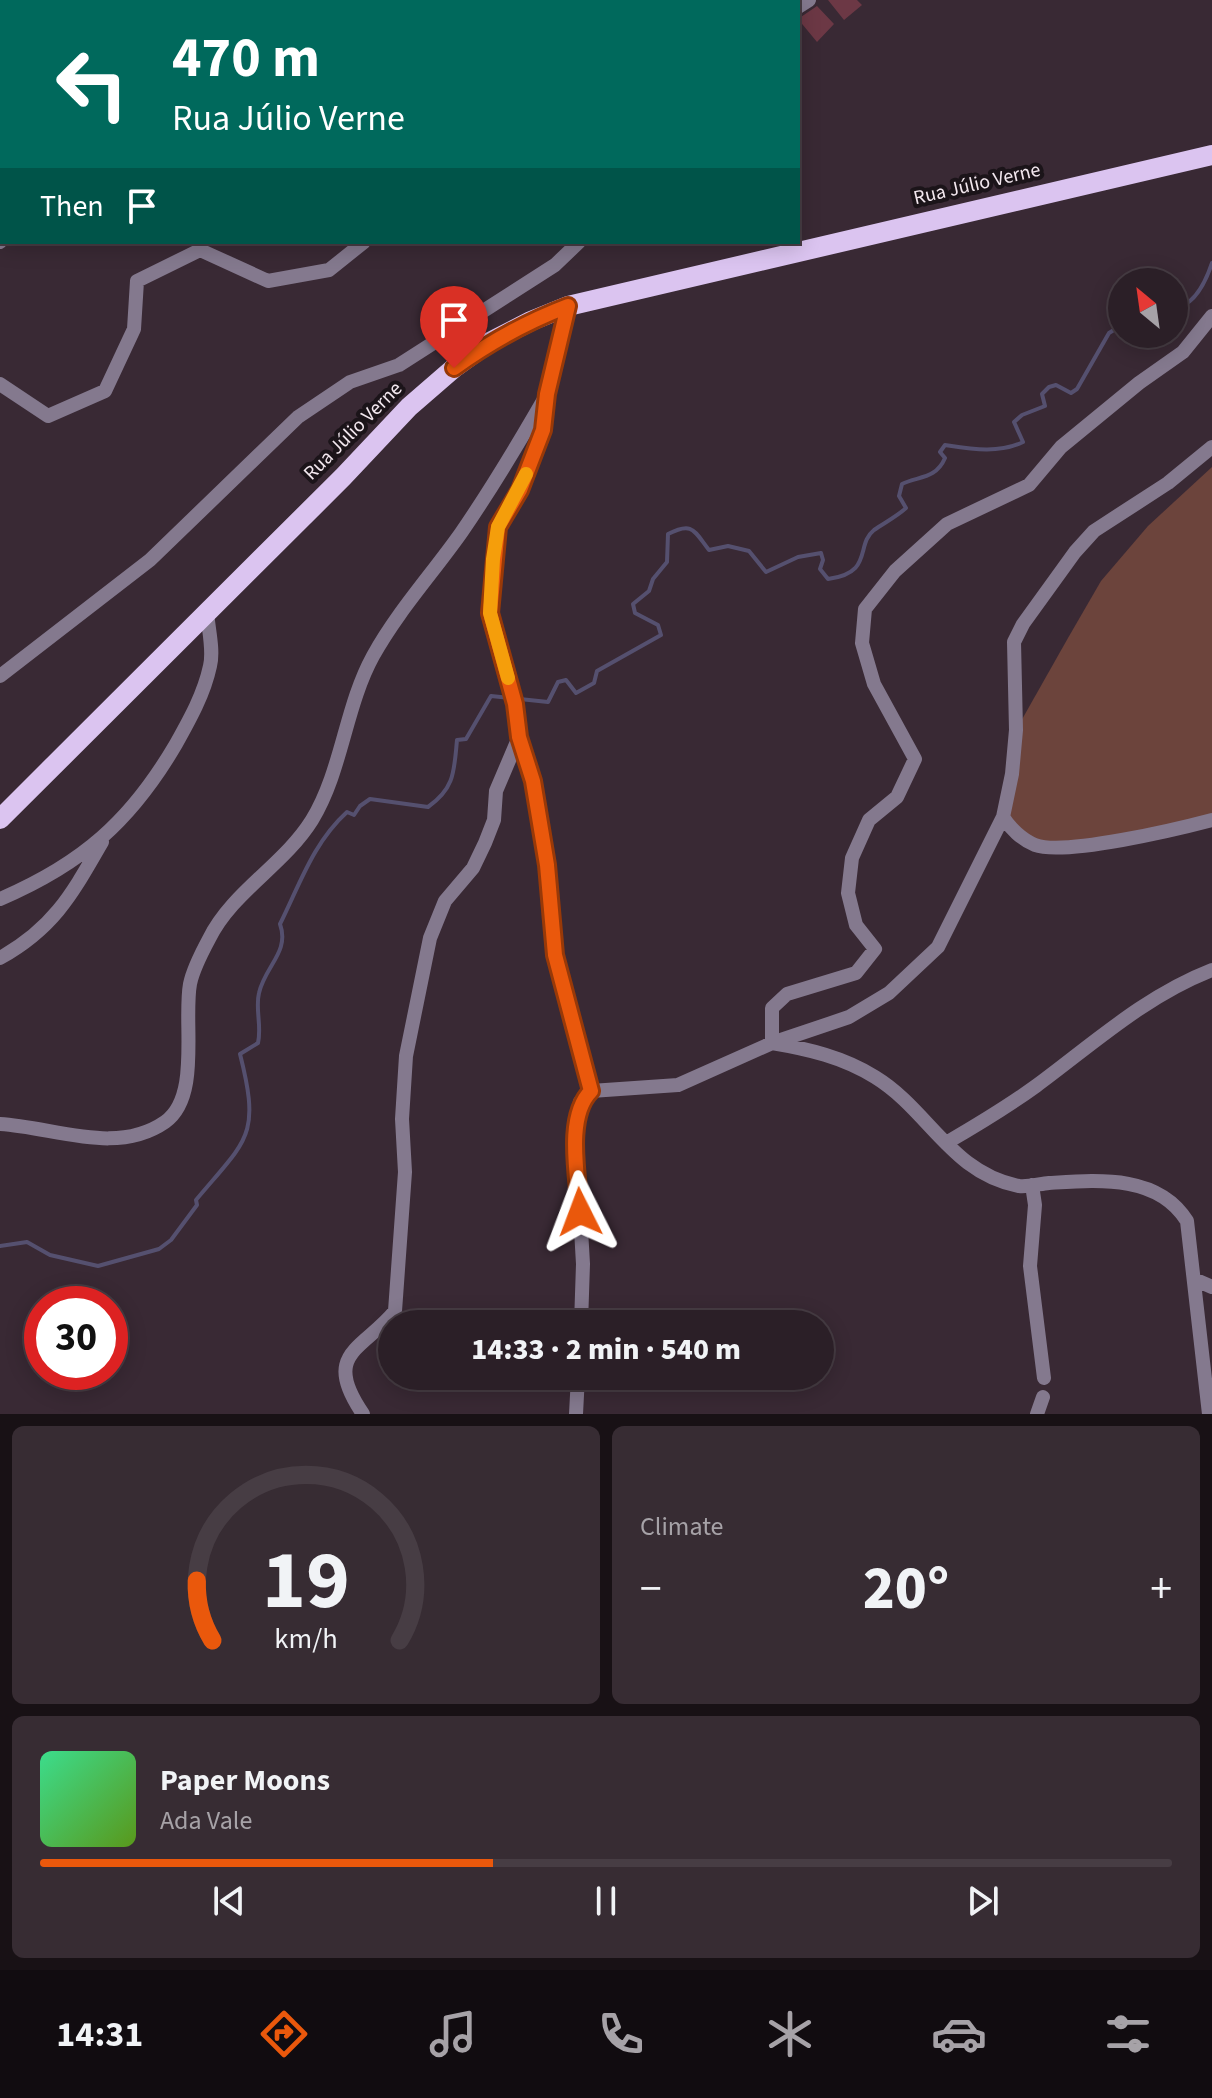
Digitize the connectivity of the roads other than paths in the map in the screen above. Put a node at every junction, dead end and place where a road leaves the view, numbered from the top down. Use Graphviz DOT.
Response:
graph roads {
  1 [pos="1212,155"];
  2 [pos="362,244"];
  3 [pos="577,244"];
  4 [pos="568,306"];
  5 [pos="1212,316"];
  6 [pos="0,384"];
  7 [pos="547,394"];
  8 [pos="1212,447"];
  9 [pos="207,611"];
  10 [pos="0,676"];
  11 [pos="519,737"];
  12 [pos="1003,817"];
  13 [pos="0,819"];
  14 [pos="1212,820"];
  15 [pos="104,838"];
  16 [pos="0,899"];
  17 [pos="0,958"];
  18 [pos="1212,970"];
  19 [pos="772,1043"];
  20 [pos="591,1091"];
  21 [pos="0,1124"];
  22 [pos="946,1143"];
  23 [pos="1032,1185"];
  24 [pos="1196,1280"];
  25 [pos="1212,1287"];
  26 [pos="581,1310"];
  27 [pos="1044,1378"];
  28 [pos="1043,1397"];
  29 [pos="363,1414"];
  30 [pos="1037,1414"];
  31 [pos="1209,1414"];
  1 -- 4 [label="main road, Rua Júlio Verne"];
  2 -- 6 [label="street"];
  3 -- 10 [label="street"];
  4 -- 7 [label="street"];
  4 -- 9 [label="main road, Rua Júlio Verne"];
  5 -- 19 [label="street"];
  7 -- 11 [label="street"];
  7 -- 21 [label="street"];
  8 -- 12 [label="street"];
  9 -- 13 [label="main road, Rua Júlio Verne"];
  9 -- 15 [label="street"];
  11 -- 20 [label="street"];
  11 -- 29 [label="street"];
  12 -- 14 [label="street"];
  12 -- 19 [label="street"];
  15 -- 16 [label="street"];
  15 -- 17 [label="street"];
  18 -- 22 [label="street"];
  19 -- 20 [label="street"];
  19 -- 22 [label="street"];
  20 -- 26 [label="street"];
  22 -- 23 [label="street"];
  23 -- 24 [label="street"];
  23 -- 27 [label="street"];
  24 -- 25 [label="street"];
  24 -- 31 [label="street"];
  28 -- 30 [label="street"];
}
